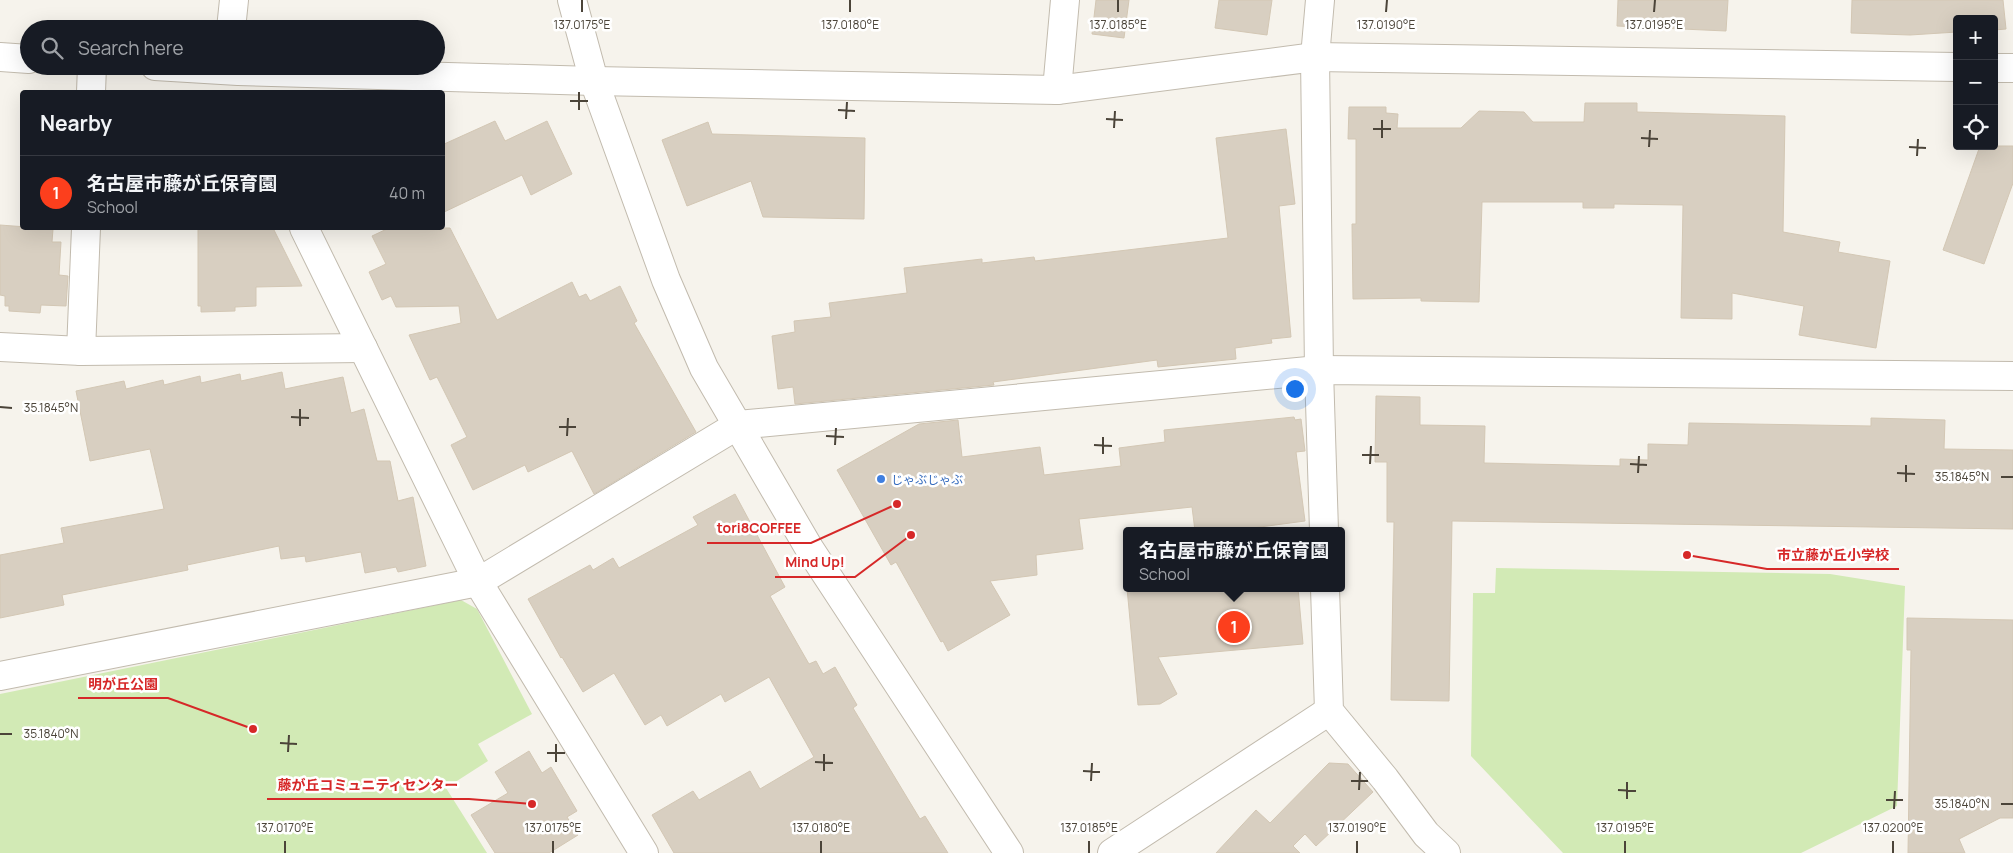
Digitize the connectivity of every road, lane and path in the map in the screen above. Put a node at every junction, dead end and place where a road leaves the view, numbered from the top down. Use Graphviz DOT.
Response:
graph roads {
  1 [pos="234,0"];
  2 [pos="572,0"];
  3 [pos="1065,0"];
  4 [pos="1320,0"];
  5 [pos="232,20"];
  6 [pos="0,57"];
  7 [pos="1315,57"];
  8 [pos="20,58"];
  9 [pos="1953,67"];
  10 [pos="1998,68"];
  11 [pos="2013,68"];
  12 [pos="92,75"];
  13 [pos="224,75"];
  14 [pos="239,77"];
  15 [pos="594,81"];
  16 [pos="91,90"];
  17 [pos="1058,90"];
  18 [pos="86,230"];
  19 [pos="305,230"];
  20 [pos="0,347"];
  21 [pos="363,348"];
  22 [pos="81,351"];
  23 [pos="1319,370"];
  24 [pos="2013,376"];
  25 [pos="738,425"];
  26 [pos="1324,527"];
  27 [pos="478,582"];
  28 [pos="1325,592"];
  29 [pos="0,676"];
  30 [pos="1329,711"];
  31 [pos="644,853"];
  32 [pos="1009,853"];
  33 [pos="1112,853"];
  34 [pos="1446,853"];
  1 -- 5 [label="street"];
  2 -- 15 [label="street"];
  3 -- 17 [label="street"];
  4 -- 7 [label="street"];
  6 -- 8 [label="street"];
  7 -- 9 [label="street"];
  7 -- 17 [label="street"];
  7 -- 23 [label="street"];
  10 -- 11 [label="street"];
  12 -- 16 [label="street"];
  13 -- 14 [label="street"];
  14 -- 15 [label="street"];
  15 -- 17 [label="street"];
  15 -- 25 [label="street"];
  18 -- 22 [label="street"];
  19 -- 21 [label="street"];
  20 -- 22 [label="street"];
  21 -- 22 [label="street"];
  21 -- 27 [label="street"];
  23 -- 24 [label="street"];
  23 -- 25 [label="street"];
  23 -- 26 [label="street"];
  25 -- 27 [label="street"];
  25 -- 32 [label="street"];
  27 -- 29 [label="street"];
  27 -- 31 [label="street"];
  28 -- 30 [label="street"];
  30 -- 33 [label="street"];
  30 -- 34 [label="street"];
}
